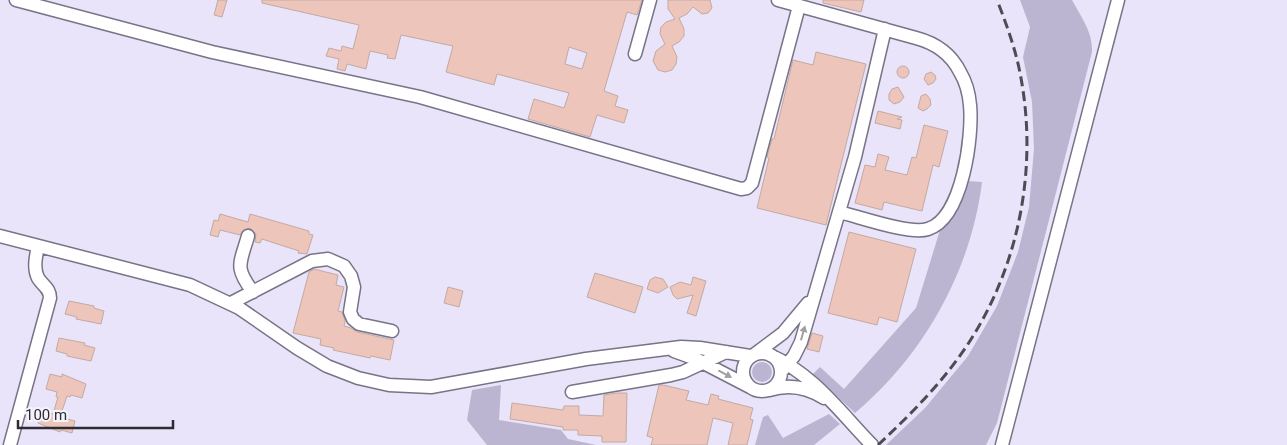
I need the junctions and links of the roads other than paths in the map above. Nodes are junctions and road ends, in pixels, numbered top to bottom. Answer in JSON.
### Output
{"nodes":[{"id":1,"x":16,"y":0,"type":"edge"},
{"id":2,"x":650,"y":0,"type":"edge"},
{"id":3,"x":1118,"y":0,"type":"edge"},
{"id":4,"x":784,"y":1,"type":"edge"},
{"id":5,"x":799,"y":6,"type":"junction"},
{"id":6,"x":885,"y":29,"type":"junction"},
{"id":7,"x":635,"y":54,"type":"dead end"},
{"id":8,"x":839,"y":212,"type":"junction"},
{"id":9,"x":0,"y":236,"type":"edge"},
{"id":10,"x":248,"y":236,"type":"dead end"},
{"id":11,"x":38,"y":246,"type":"junction"},
{"id":12,"x":815,"y":290,"type":"junction"},
{"id":13,"x":253,"y":292,"type":"junction"},
{"id":14,"x":231,"y":304,"type":"junction"},
{"id":15,"x":392,"y":331,"type":"dead end"},
{"id":16,"x":666,"y":349,"type":"junction"},
{"id":17,"x":726,"y":352,"type":"junction"},
{"id":18,"x":753,"y":355,"type":"junction"},
{"id":19,"x":702,"y":362,"type":"junction"},
{"id":20,"x":785,"y":368,"type":"junction"},
{"id":21,"x":751,"y":388,"type":"junction"},
{"id":22,"x":766,"y":391,"type":"junction"},
{"id":23,"x":572,"y":392,"type":"dead end"},
{"id":24,"x":837,"y":409,"type":"junction"},
{"id":25,"x":1002,"y":441,"type":"edge"},
{"id":26,"x":10,"y":445,"type":"edge"},
{"id":27,"x":872,"y":445,"type":"edge"}],
"edges":[{"from":1,"to":5,"type":"street"},
{"from":2,"to":7,"type":"street"},
{"from":3,"to":25,"type":"street"},
{"from":4,"to":5,"type":"street"},
{"from":5,"to":6,"type":"street"},
{"from":6,"to":8,"type":"street"},
{"from":6,"to":8,"type":"street"},
{"from":8,"to":12,"type":"street"},
{"from":9,"to":11,"type":"street"},
{"from":10,"to":13,"type":"street"},
{"from":11,"to":14,"type":"street"},
{"from":11,"to":26,"type":"street"},
{"from":12,"to":18,"type":"street"},
{"from":20,"to":12,"type":"street","one_way":true},
{"from":13,"to":14,"type":"street"},
{"from":13,"to":15,"type":"street"},
{"from":14,"to":16,"type":"street"},
{"from":16,"to":17,"type":"street"},
{"from":16,"to":19,"type":"street"},
{"from":17,"to":18,"type":"street"},
{"from":17,"to":19,"type":"street"},
{"from":18,"to":20,"type":"street"},
{"from":18,"to":21,"type":"street"},
{"from":19,"to":21,"type":"street","one_way":true},
{"from":19,"to":23,"type":"street"},
{"from":20,"to":22,"type":"street"},
{"from":20,"to":24,"type":"street"},
{"from":21,"to":22,"type":"street"},
{"from":22,"to":24,"type":"street"},
{"from":24,"to":27,"type":"street"}]}
